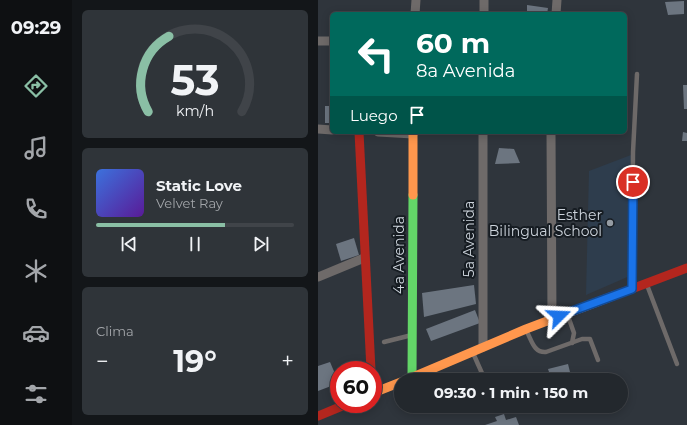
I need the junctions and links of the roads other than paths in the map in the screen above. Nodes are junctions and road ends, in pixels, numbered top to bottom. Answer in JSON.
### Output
{"nodes":[{"id":1,"x":416,"y":0,"type":"edge"},
{"id":2,"x":484,"y":0,"type":"edge"},
{"id":3,"x":557,"y":0,"type":"edge"},
{"id":4,"x":415,"y":12,"type":"edge"},
{"id":5,"x":484,"y":12,"type":"edge"},
{"id":6,"x":556,"y":12,"type":"edge"},
{"id":7,"x":318,"y":41,"type":"edge"},
{"id":8,"x":330,"y":41,"type":"edge"},
{"id":9,"x":636,"y":74,"type":"dead end"},
{"id":10,"x":318,"y":129,"type":"edge"},
{"id":11,"x":330,"y":130,"type":"edge"},
{"id":12,"x":359,"y":134,"type":"edge"},
{"id":13,"x":413,"y":134,"type":"edge"},
{"id":14,"x":483,"y":134,"type":"edge"},
{"id":15,"x":551,"y":134,"type":"edge"},
{"id":16,"x":364,"y":258,"type":"junction"},
{"id":17,"x":687,"y":268,"type":"edge"},
{"id":18,"x":318,"y":277,"type":"edge"},
{"id":19,"x":646,"y":284,"type":"junction"},
{"id":20,"x":632,"y":289,"type":"junction"},
{"id":21,"x":567,"y":314,"type":"junction"},
{"id":22,"x":552,"y":319,"type":"junction"},
{"id":23,"x":526,"y":329,"type":"junction"},
{"id":24,"x":412,"y":335,"type":"junction"},
{"id":25,"x":384,"y":342,"type":"dead end"},
{"id":26,"x":572,"y":343,"type":"junction"},
{"id":27,"x":483,"y":346,"type":"junction"},
{"id":28,"x":472,"y":351,"type":"junction"},
{"id":29,"x":598,"y":360,"type":"dead end"},
{"id":30,"x":370,"y":361,"type":"edge"},
{"id":31,"x":677,"y":364,"type":"dead end"},
{"id":32,"x":409,"y":373,"type":"edge"},
{"id":33,"x":422,"y":373,"type":"edge"},
{"id":34,"x":482,"y":373,"type":"edge"},
{"id":35,"x":394,"y":385,"type":"edge"},
{"id":36,"x":382,"y":389,"type":"edge"},
{"id":37,"x":330,"y":411,"type":"edge"},
{"id":38,"x":318,"y":416,"type":"edge"}],
"edges":[{"from":1,"to":4,"type":"street"},
{"from":2,"to":5,"type":"street"},
{"from":3,"to":6,"type":"street"},
{"from":7,"to":8,"type":"street"},
{"from":9,"to":20,"type":"lane"},
{"from":10,"to":11,"type":"street"},
{"from":12,"to":16,"type":"street"},
{"from":13,"to":24,"type":"street","name":"4a Avenida"},
{"from":14,"to":27,"type":"street","name":"5a Avenida"},
{"from":15,"to":22,"type":"street"},
{"from":16,"to":18,"type":"street"},
{"from":16,"to":30,"type":"street"},
{"from":17,"to":19,"type":"street"},
{"from":19,"to":20,"type":"street"},
{"from":19,"to":31,"type":"lane"},
{"from":20,"to":21,"type":"street"},
{"from":21,"to":22,"type":"street"},
{"from":21,"to":26,"type":"lane"},
{"from":22,"to":23,"type":"street"},
{"from":23,"to":26,"type":"lane"},
{"from":23,"to":27,"type":"street"},
{"from":24,"to":25,"type":"lane"},
{"from":24,"to":32,"type":"street","name":"4a Avenida"},
{"from":26,"to":29,"type":"lane"},
{"from":27,"to":28,"type":"street"},
{"from":28,"to":33,"type":"street"},
{"from":28,"to":34,"type":"lane"},
{"from":35,"to":36,"type":"street"},
{"from":37,"to":38,"type":"street"}]}
